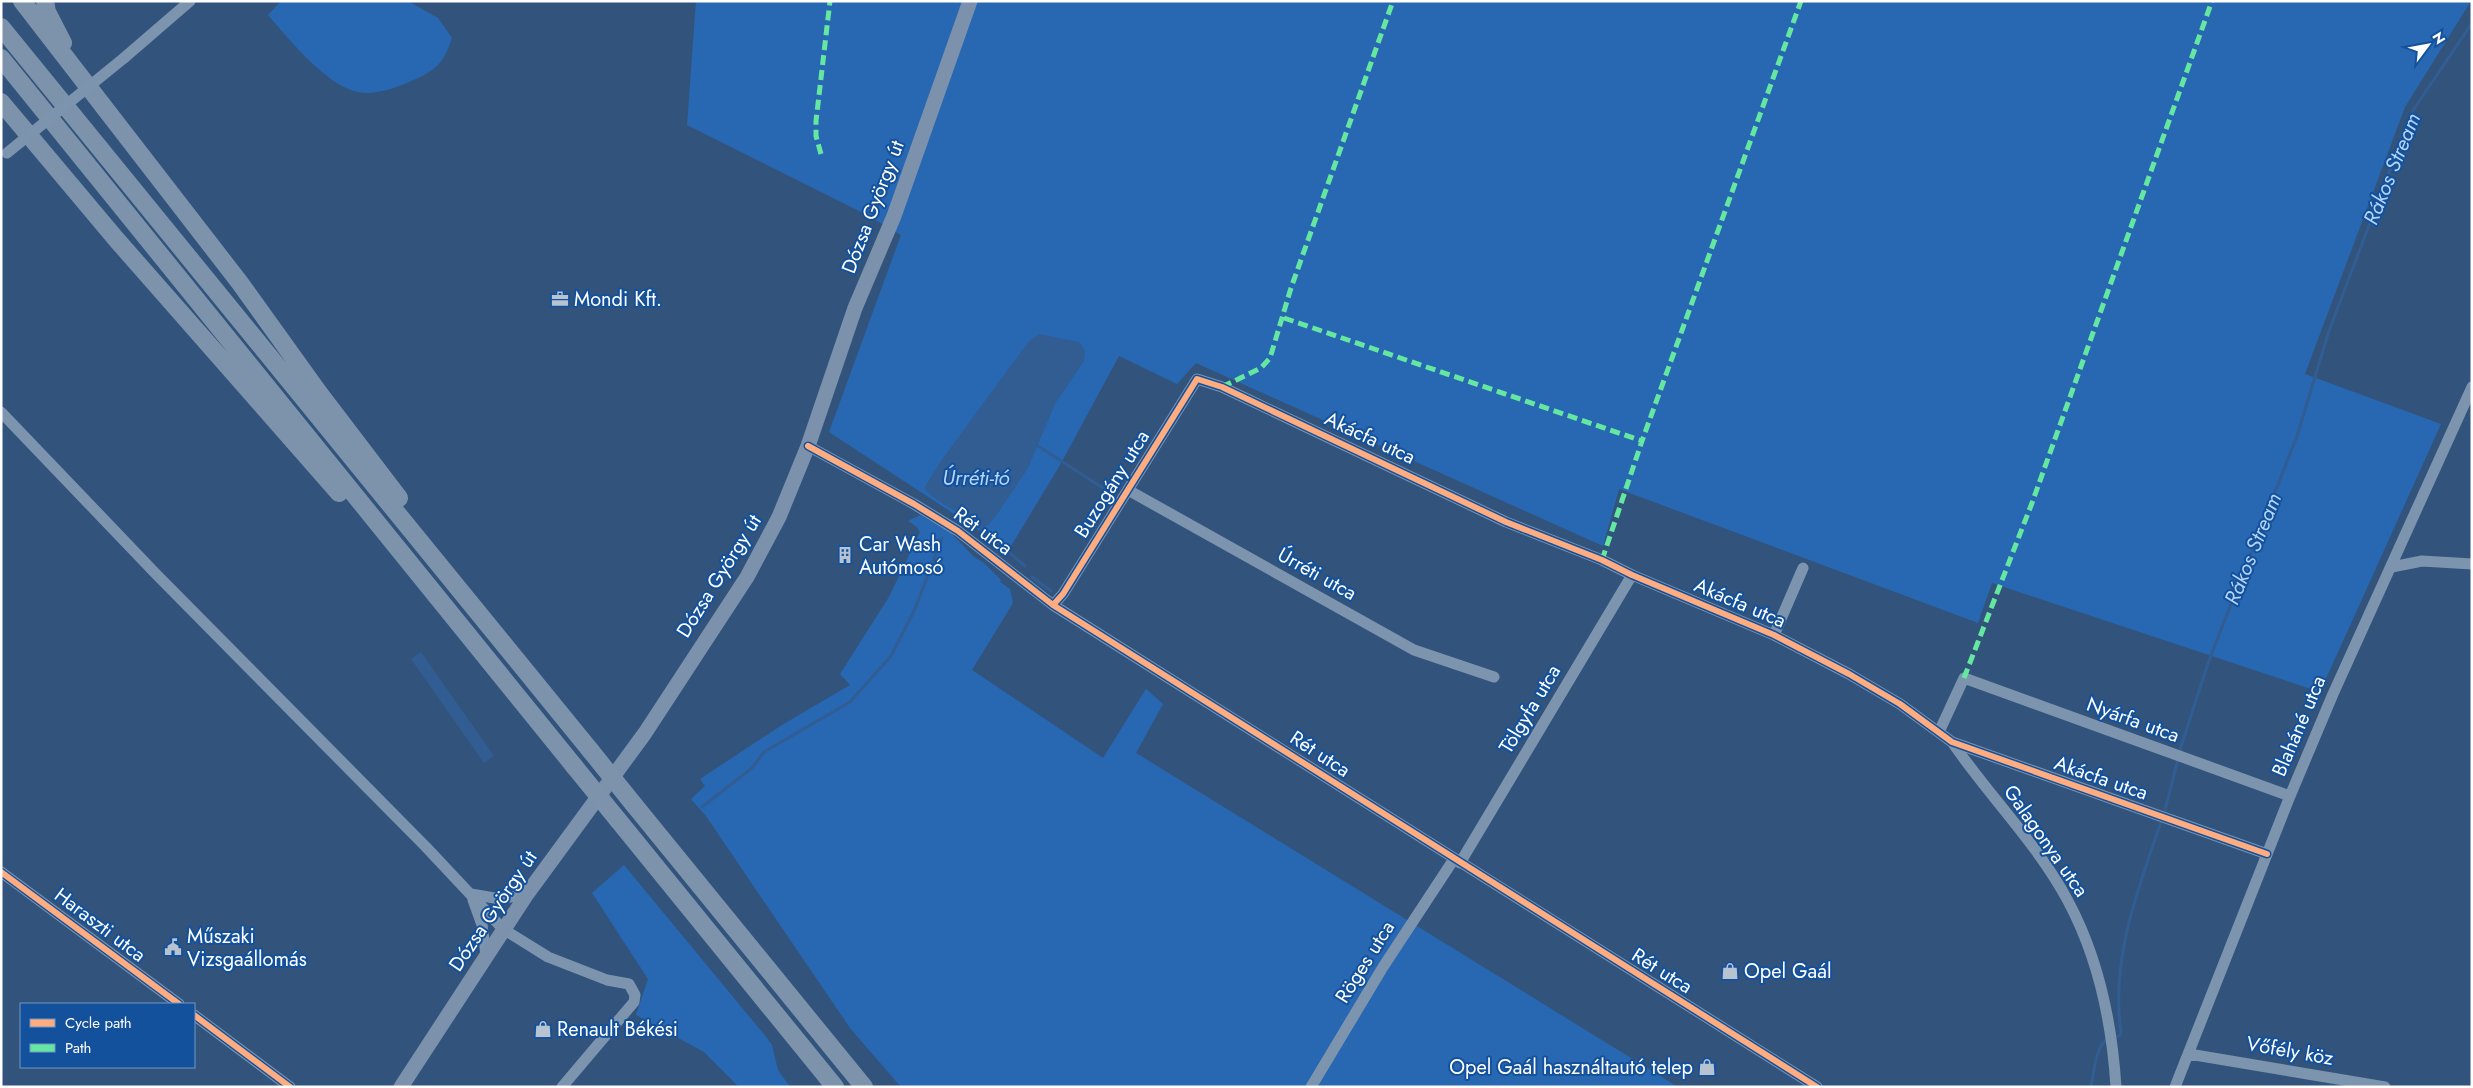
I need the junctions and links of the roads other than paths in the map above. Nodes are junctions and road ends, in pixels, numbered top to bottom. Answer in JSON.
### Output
{"nodes":[{"id":1,"x":22,"y":1,"type":"edge"},
{"id":2,"x":45,"y":1,"type":"edge"},
{"id":3,"x":190,"y":1,"type":"edge"},
{"id":4,"x":970,"y":1,"type":"edge"},
{"id":5,"x":1,"y":27,"type":"edge"},
{"id":6,"x":1,"y":58,"type":"edge"},
{"id":7,"x":1,"y":102,"type":"edge"},
{"id":8,"x":112,"y":117,"type":"junction"},
{"id":9,"x":4,"y":156,"type":"edge"},
{"id":10,"x":1197,"y":379,"type":"joint"},
{"id":11,"x":2472,"y":387,"type":"edge"},
{"id":12,"x":1,"y":412,"type":"edge"},
{"id":13,"x":808,"y":446,"type":"junction"},
{"id":14,"x":1128,"y":490,"type":"junction"},
{"id":15,"x":2472,"y":564,"type":"edge"},
{"id":16,"x":2392,"y":567,"type":"junction"},
{"id":17,"x":1803,"y":568,"type":"dead end"},
{"id":18,"x":1632,"y":575,"type":"junction"},
{"id":19,"x":422,"y":577,"type":"junction"},
{"id":20,"x":456,"y":584,"type":"junction"},
{"id":21,"x":1053,"y":605,"type":"junction"},
{"id":22,"x":1774,"y":635,"type":"junction"},
{"id":23,"x":1494,"y":677,"type":"dead end"},
{"id":24,"x":1940,"y":732,"type":"junction"},
{"id":25,"x":1952,"y":742,"type":"junction"},
{"id":26,"x":2290,"y":796,"type":"junction"},
{"id":27,"x":2267,"y":854,"type":"junction"},
{"id":28,"x":1457,"y":861,"type":"junction"},
{"id":29,"x":1,"y":872,"type":"edge"},
{"id":30,"x":471,"y":894,"type":"junction"},
{"id":31,"x":527,"y":894,"type":"junction"},
{"id":32,"x":502,"y":929,"type":"junction"},
{"id":33,"x":486,"y":955,"type":"junction"},
{"id":34,"x":178,"y":1003,"type":"edge"},
{"id":35,"x":195,"y":1016,"type":"edge"},
{"id":36,"x":2188,"y":1054,"type":"junction"},
{"id":37,"x":290,"y":1087,"type":"edge"},
{"id":38,"x":402,"y":1087,"type":"edge"},
{"id":39,"x":562,"y":1087,"type":"edge"},
{"id":40,"x":835,"y":1087,"type":"edge"},
{"id":41,"x":864,"y":1087,"type":"edge"},
{"id":42,"x":1310,"y":1087,"type":"edge"},
{"id":43,"x":1817,"y":1087,"type":"edge"},
{"id":44,"x":2116,"y":1087,"type":"edge"},
{"id":45,"x":2175,"y":1087,"type":"edge"},
{"id":46,"x":2385,"y":1087,"type":"edge"}],
"edges":[{"from":1,"to":8,"type":"highway"},
{"from":2,"to":8,"type":"highway"},
{"from":3,"to":9,"type":"street","bridge":true},
{"from":4,"to":13,"type":"main road","name":"Dózsa György út"},
{"from":5,"to":20,"type":"highway"},
{"from":6,"to":19,"type":"highway"},
{"from":7,"to":19,"type":"highway"},
{"from":8,"to":20,"type":"highway"},
{"from":10,"to":14,"type":"street","name":"Buzogány utca"},
{"from":10,"to":18,"type":"street","name":"Akácfa utca"},
{"from":11,"to":16,"type":"street","name":"Blaháné utca"},
{"from":12,"to":30,"type":"street"},
{"from":13,"to":21,"type":"street","name":"Rét utca"},
{"from":13,"to":31,"type":"main road","name":"Dózsa György út"},
{"from":14,"to":21,"type":"street","name":"Buzogány utca"},
{"from":14,"to":23,"type":"street","name":"Úrréti utca"},
{"from":15,"to":16,"type":"street"},
{"from":16,"to":26,"type":"street","name":"Blaháné utca"},
{"from":17,"to":22,"type":"street"},
{"from":18,"to":22,"type":"street","name":"Akácfa utca"},
{"from":18,"to":28,"type":"street","name":"Tölgyfa utca"},
{"from":19,"to":40,"type":"highway","bridge":true},
{"from":20,"to":41,"type":"highway","bridge":true},
{"from":21,"to":28,"type":"street","name":"Rét utca"},
{"from":22,"to":24,"type":"street","name":"Akácfa utca"},
{"from":24,"to":25,"type":"street","name":"Akácfa utca"},
{"from":24,"to":26,"type":"street","name":"Nyárfa utca"},
{"from":25,"to":27,"type":"street","name":"Akácfa utca"},
{"from":25,"to":44,"type":"street","name":"Galagonya utca"},
{"from":26,"to":27,"type":"street","name":"Blaháné utca"},
{"from":27,"to":36,"type":"street","name":"Blaháné utca"},
{"from":28,"to":42,"type":"street","name":"Röges utca"},
{"from":28,"to":43,"type":"street","name":"Rét utca"},
{"from":29,"to":34,"type":"street","name":"Haraszti utca"},
{"from":30,"to":31,"type":"street"},
{"from":30,"to":32,"type":"street"},
{"from":30,"to":33,"type":"street"},
{"from":31,"to":32,"type":"main road","name":"Dózsa György út"},
{"from":32,"to":33,"type":"main road","name":"Dózsa György út"},
{"from":32,"to":39,"type":"street"},
{"from":33,"to":38,"type":"main road","name":"Dózsa György út"},
{"from":35,"to":37,"type":"street"},
{"from":36,"to":45,"type":"street","name":"Blaháné utca"},
{"from":36,"to":46,"type":"street","name":"Vőfély köz"}]}
